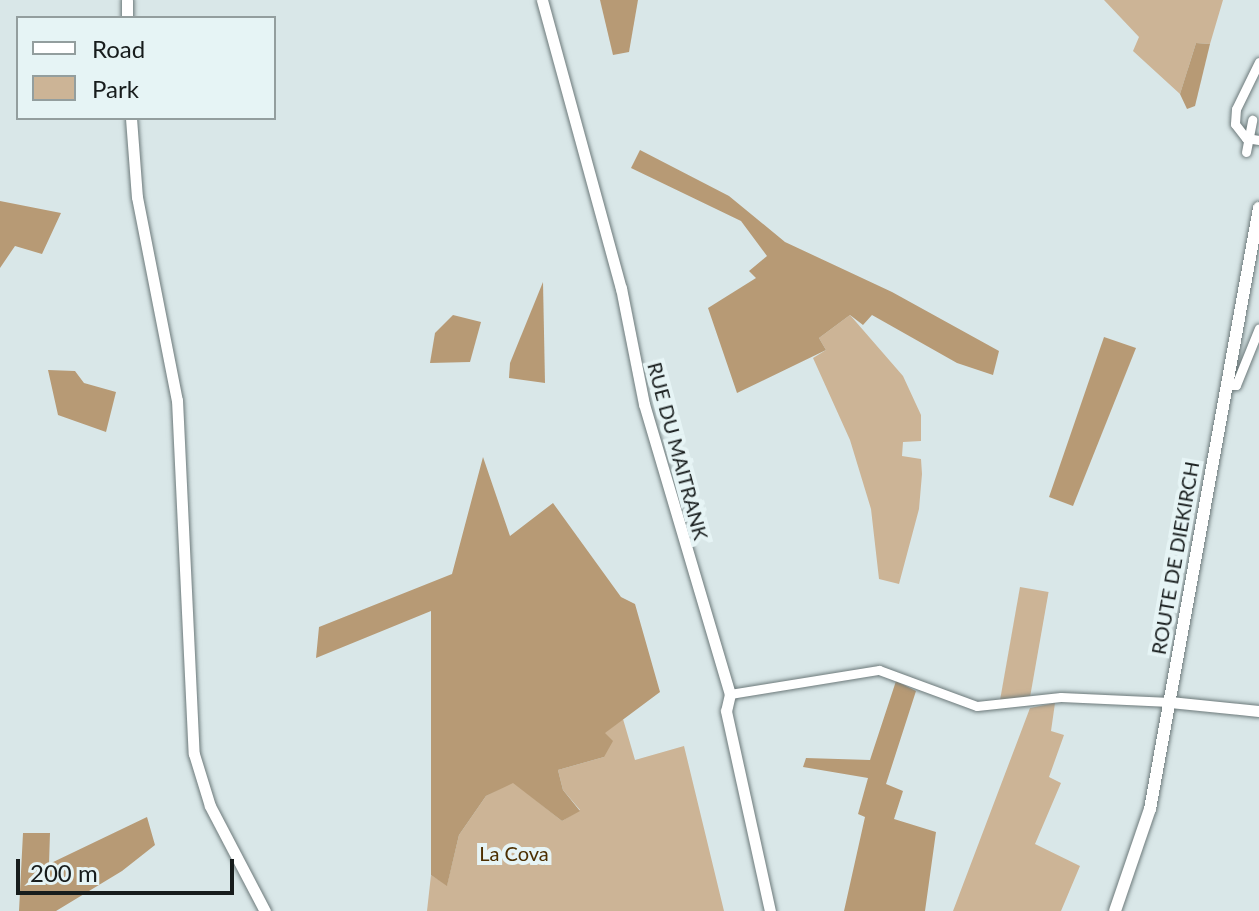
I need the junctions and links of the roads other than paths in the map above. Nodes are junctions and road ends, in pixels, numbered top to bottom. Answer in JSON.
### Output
{"nodes":[{"id":1,"x":542,"y":0,"type":"edge"},
{"id":2,"x":1259,"y":62,"type":"edge"},
{"id":3,"x":131,"y":120,"type":"edge"},
{"id":4,"x":1252,"y":120,"type":"dead end"},
{"id":5,"x":1254,"y":139,"type":"edge"},
{"id":6,"x":1246,"y":152,"type":"dead end"},
{"id":7,"x":1259,"y":208,"type":"edge"},
{"id":8,"x":1259,"y":328,"type":"edge"},
{"id":9,"x":1227,"y":385,"type":"junction"},
{"id":10,"x":730,"y":694,"type":"junction"},
{"id":11,"x":1170,"y":702,"type":"junction"},
{"id":12,"x":1259,"y":711,"type":"edge"},
{"id":13,"x":265,"y":911,"type":"edge"},
{"id":14,"x":770,"y":911,"type":"edge"},
{"id":15,"x":1115,"y":911,"type":"edge"}],
"edges":[{"from":1,"to":10,"type":"street","name":"RUE DU MAITRANK"},
{"from":2,"to":5,"type":"street"},
{"from":3,"to":13,"type":"street"},
{"from":4,"to":5,"type":"street"},
{"from":5,"to":6,"type":"street"},
{"from":7,"to":9,"type":"main road","name":"ROUTE DE DIEKIRCH"},
{"from":8,"to":9,"type":"street"},
{"from":9,"to":11,"type":"main road","name":"ROUTE DE DIEKIRCH"},
{"from":10,"to":11,"type":"street"},
{"from":10,"to":14,"type":"street","name":"RUE DU MAITRANK"},
{"from":11,"to":12,"type":"street"},
{"from":11,"to":15,"type":"main road","name":"ROUTE DE DIEKIRCH"}]}
